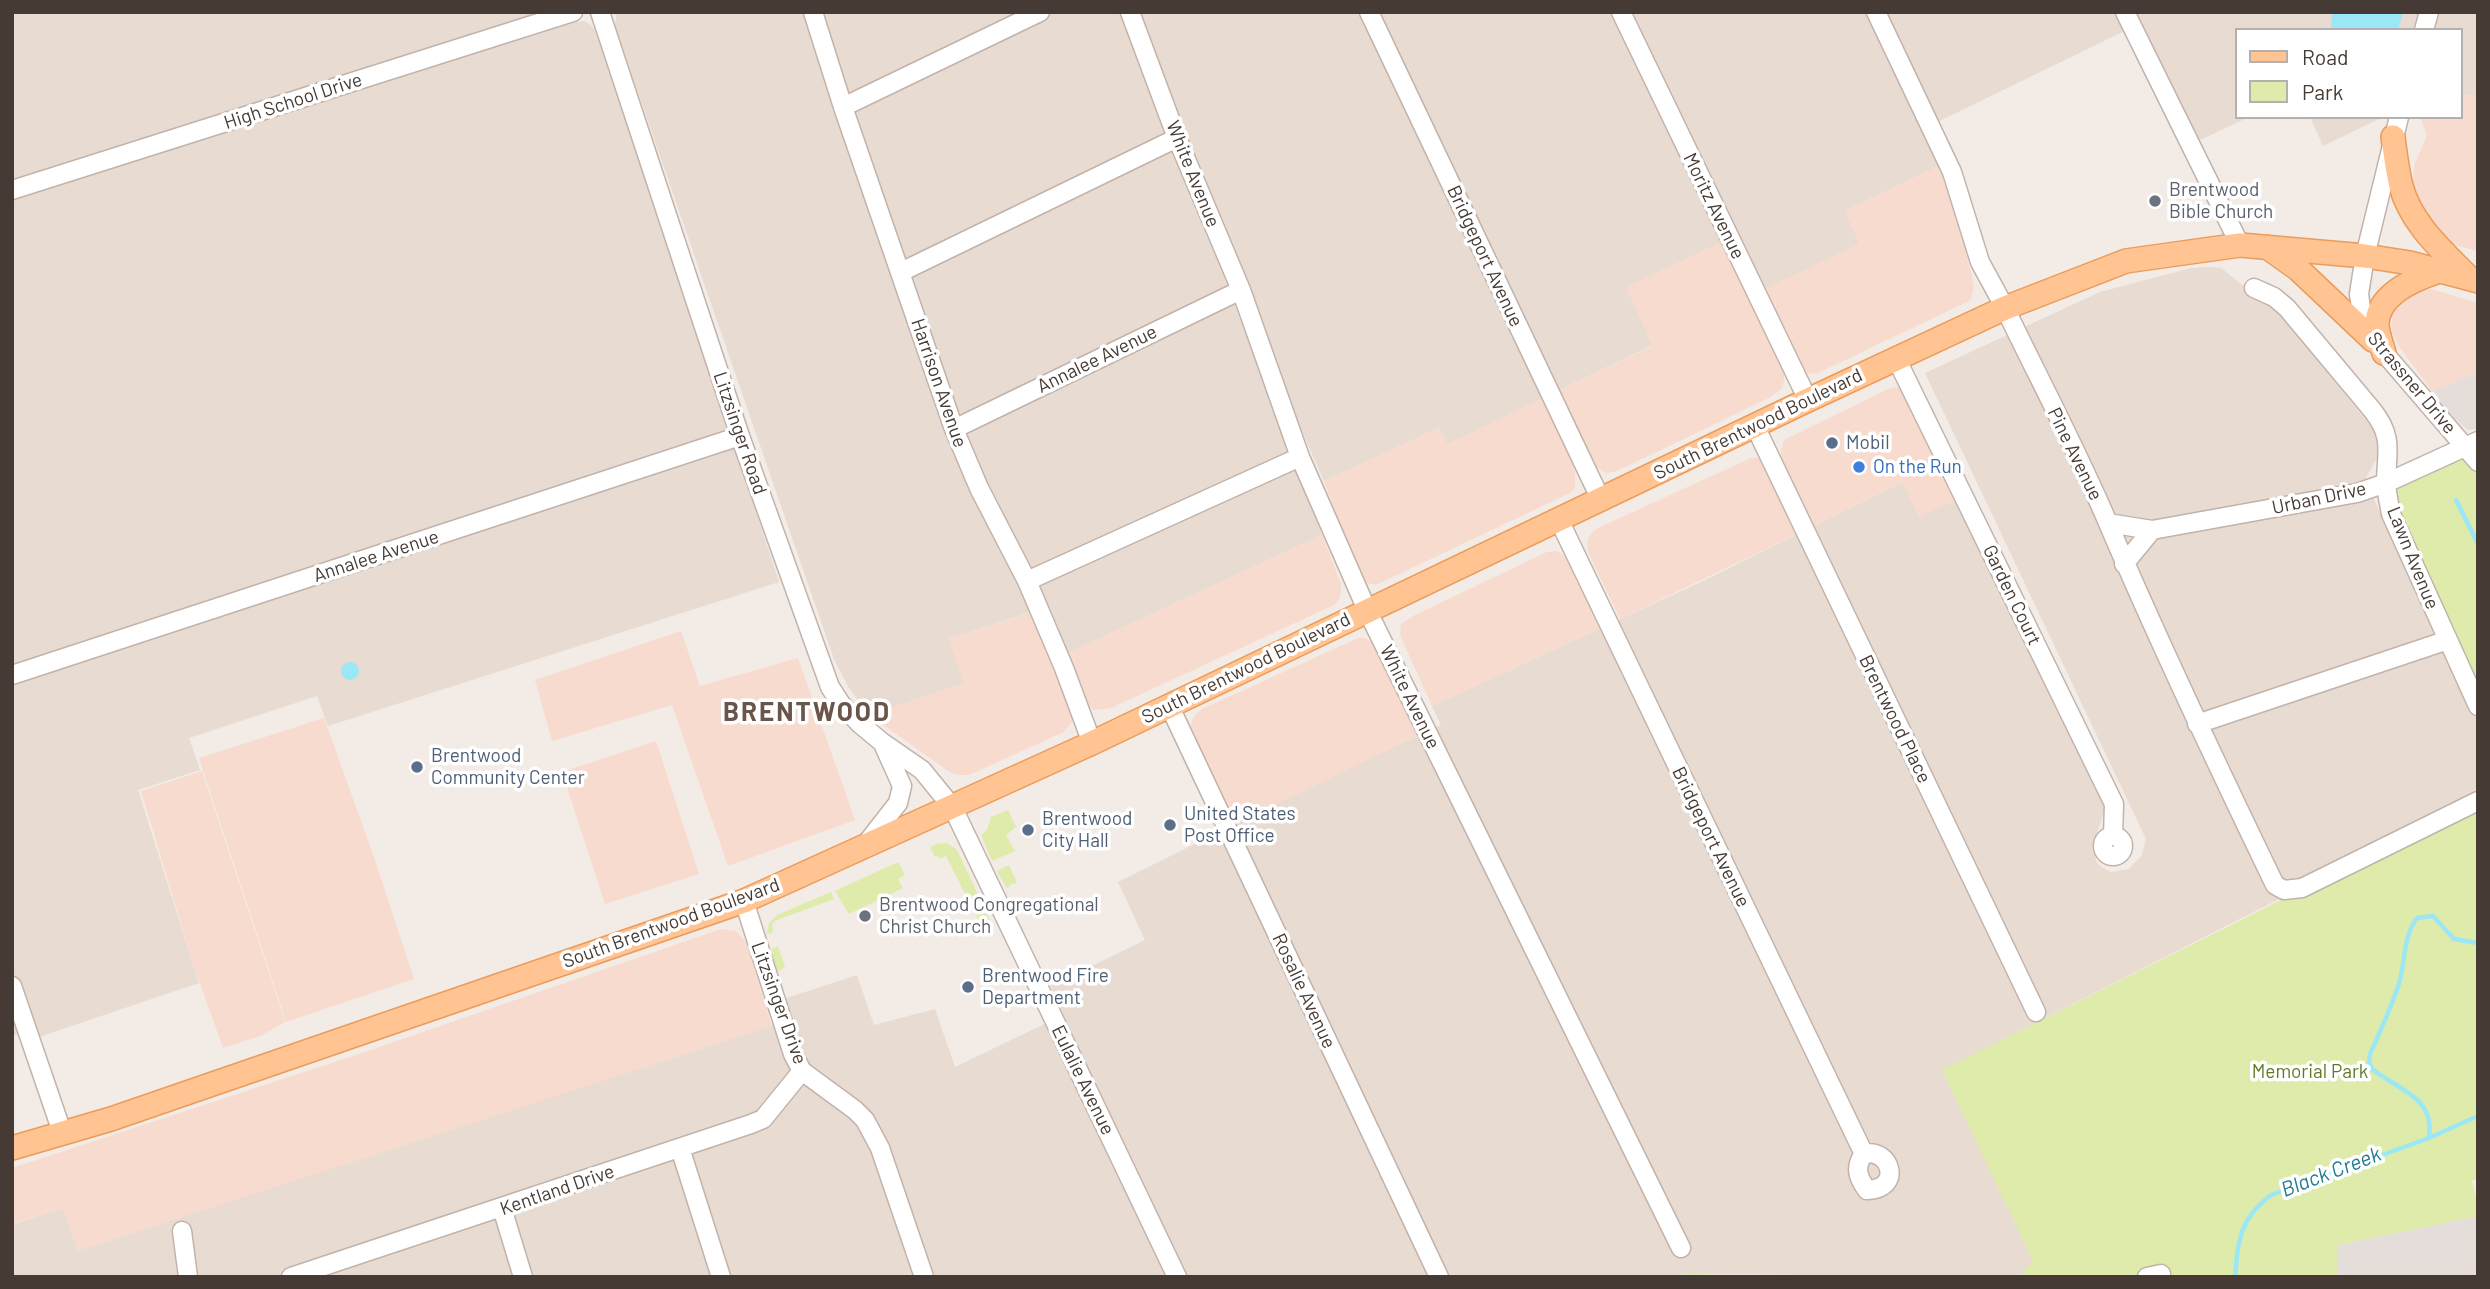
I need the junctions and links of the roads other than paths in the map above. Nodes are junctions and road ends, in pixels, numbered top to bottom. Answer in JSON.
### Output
{"nodes":[{"id":1,"x":573,"y":12,"type":"edge"},
{"id":2,"x":600,"y":12,"type":"edge"},
{"id":3,"x":813,"y":12,"type":"edge"},
{"id":4,"x":1040,"y":12,"type":"edge"},
{"id":5,"x":1130,"y":12,"type":"edge"},
{"id":6,"x":1369,"y":12,"type":"edge"},
{"id":7,"x":1620,"y":12,"type":"edge"},
{"id":8,"x":1876,"y":12,"type":"edge"},
{"id":9,"x":2125,"y":12,"type":"edge"},
{"id":10,"x":842,"y":107,"type":"junction"},
{"id":11,"x":2396,"y":127,"type":"edge"},
{"id":12,"x":1177,"y":138,"type":"junction"},
{"id":13,"x":12,"y":190,"type":"edge"},
{"id":14,"x":2240,"y":245,"type":"junction"},
{"id":15,"x":2267,"y":247,"type":"junction"},
{"id":16,"x":2365,"y":256,"type":"junction"},
{"id":17,"x":2439,"y":271,"type":"junction"},
{"id":18,"x":901,"y":272,"type":"junction"},
{"id":19,"x":2473,"y":280,"type":"edge"},
{"id":20,"x":2254,"y":288,"type":"dead end"},
{"id":21,"x":1241,"y":290,"type":"junction"},
{"id":22,"x":2005,"y":308,"type":"junction"},
{"id":23,"x":2378,"y":347,"type":"junction"},
{"id":24,"x":1896,"y":358,"type":"junction"},
{"id":25,"x":1808,"y":400,"type":"junction"},
{"id":26,"x":1755,"y":425,"type":"junction"},
{"id":27,"x":954,"y":429,"type":"junction"},
{"id":28,"x":740,"y":436,"type":"junction"},
{"id":29,"x":2471,"y":444,"type":"edge"},
{"id":30,"x":1300,"y":457,"type":"junction"},
{"id":31,"x":2478,"y":462,"type":"edge"},
{"id":32,"x":2386,"y":483,"type":"junction"},
{"id":33,"x":1601,"y":500,"type":"junction"},
{"id":34,"x":1559,"y":520,"type":"junction"},
{"id":35,"x":2108,"y":523,"type":"junction"},
{"id":36,"x":2152,"y":530,"type":"junction"},
{"id":37,"x":2124,"y":564,"type":"junction"},
{"id":38,"x":1027,"y":581,"type":"junction"},
{"id":39,"x":1367,"y":610,"type":"junction"},
{"id":40,"x":2448,"y":640,"type":"junction"},
{"id":41,"x":12,"y":675,"type":"edge"},
{"id":42,"x":1169,"y":705,"type":"junction"},
{"id":43,"x":2478,"y":706,"type":"edge"},
{"id":44,"x":2197,"y":724,"type":"junction"},
{"id":45,"x":883,"y":743,"type":"junction"},
{"id":46,"x":1092,"y":743,"type":"junction"},
{"id":47,"x":2478,"y":801,"type":"edge"},
{"id":48,"x":953,"y":808,"type":"junction"},
{"id":49,"x":2113,"y":836,"type":"dead end"},
{"id":50,"x":863,"y":848,"type":"junction"},
{"id":51,"x":744,"y":901,"type":"junction"},
{"id":52,"x":12,"y":986,"type":"edge"},
{"id":53,"x":2036,"y":1012,"type":"dead end"},
{"id":54,"x":802,"y":1071,"type":"junction"},
{"id":55,"x":62,"y":1132,"type":"junction"},
{"id":56,"x":12,"y":1148,"type":"edge"},
{"id":57,"x":680,"y":1148,"type":"junction"},
{"id":58,"x":1864,"y":1154,"type":"dead end"},
{"id":59,"x":502,"y":1208,"type":"junction"},
{"id":60,"x":182,"y":1231,"type":"dead end"},
{"id":61,"x":1681,"y":1248,"type":"dead end"},
{"id":62,"x":341,"y":1269,"type":"edge"},
{"id":63,"x":188,"y":1277,"type":"edge"},
{"id":64,"x":291,"y":1277,"type":"edge"},
{"id":65,"x":523,"y":1277,"type":"edge"},
{"id":66,"x":721,"y":1277,"type":"edge"},
{"id":67,"x":924,"y":1277,"type":"edge"},
{"id":68,"x":1177,"y":1277,"type":"edge"},
{"id":69,"x":1439,"y":1277,"type":"edge"}],
"edges":[{"from":1,"to":13,"type":"street","name":"High School Drive"},
{"from":2,"to":28,"type":"street","name":"Litzsinger Road"},
{"from":3,"to":10,"type":"street","name":"Harrison Avenue"},
{"from":4,"to":10,"type":"street"},
{"from":5,"to":12,"type":"street","name":"White Avenue"},
{"from":6,"to":33,"type":"street","name":"Bridgeport Avenue"},
{"from":7,"to":25,"type":"street","name":"Moritz Avenue"},
{"from":8,"to":22,"type":"street","name":"Pine Avenue"},
{"from":9,"to":14,"type":"street"},
{"from":10,"to":18,"type":"street","name":"Harrison Avenue"},
{"from":11,"to":16,"type":"street","name":"Strassner Drive"},
{"from":11,"to":19,"type":"main road"},
{"from":12,"to":18,"type":"street"},
{"from":12,"to":21,"type":"street","name":"White Avenue"},
{"from":14,"to":15,"type":"main road","name":"South Brentwood Boulevard"},
{"from":14,"to":22,"type":"main road","name":"South Brentwood Boulevard"},
{"from":15,"to":16,"type":"main road","name":"South Brentwood Boulevard"},
{"from":15,"to":23,"type":"main road"},
{"from":16,"to":17,"type":"main road","name":"South Brentwood Boulevard"},
{"from":16,"to":23,"type":"street","name":"Strassner Drive"},
{"from":17,"to":19,"type":"main road","name":"South Brentwood Boulevard"},
{"from":17,"to":23,"type":"main road"},
{"from":18,"to":27,"type":"street","name":"Harrison Avenue"},
{"from":20,"to":32,"type":"street","name":"Lawn Avenue"},
{"from":21,"to":27,"type":"street","name":"Annalee Avenue"},
{"from":21,"to":30,"type":"street","name":"White Avenue"},
{"from":22,"to":24,"type":"main road","name":"South Brentwood Boulevard"},
{"from":22,"to":35,"type":"street","name":"Pine Avenue"},
{"from":23,"to":29,"type":"street","name":"Strassner Drive"},
{"from":24,"to":25,"type":"main road","name":"South Brentwood Boulevard"},
{"from":24,"to":49,"type":"street","name":"Garden Court"},
{"from":25,"to":26,"type":"main road","name":"South Brentwood Boulevard"},
{"from":26,"to":33,"type":"main road","name":"South Brentwood Boulevard"},
{"from":26,"to":53,"type":"street","name":"Brentwood Place"},
{"from":27,"to":38,"type":"street","name":"Harrison Avenue"},
{"from":28,"to":41,"type":"street","name":"Annalee Avenue"},
{"from":28,"to":45,"type":"street","name":"Litzsinger Road"},
{"from":29,"to":31,"type":"street","name":"Strassner Drive"},
{"from":29,"to":32,"type":"street","name":"Urban Drive"},
{"from":30,"to":38,"type":"street"},
{"from":30,"to":39,"type":"street","name":"White Avenue"},
{"from":32,"to":36,"type":"street","name":"Urban Drive"},
{"from":32,"to":40,"type":"street","name":"Lawn Avenue"},
{"from":33,"to":34,"type":"main road","name":"South Brentwood Boulevard"},
{"from":34,"to":39,"type":"main road","name":"South Brentwood Boulevard"},
{"from":34,"to":58,"type":"street","name":"Bridgeport Avenue"},
{"from":35,"to":36,"type":"street","name":"Urban Drive"},
{"from":35,"to":37,"type":"street","name":"Pine Avenue"},
{"from":36,"to":37,"type":"street"},
{"from":37,"to":44,"type":"street","name":"Pine Avenue"},
{"from":38,"to":46,"type":"street","name":"Harrison Avenue"},
{"from":39,"to":42,"type":"main road","name":"South Brentwood Boulevard"},
{"from":39,"to":61,"type":"street","name":"White Avenue"},
{"from":40,"to":43,"type":"street","name":"Lawn Avenue"},
{"from":40,"to":44,"type":"street"},
{"from":42,"to":46,"type":"main road","name":"South Brentwood Boulevard"},
{"from":42,"to":69,"type":"street","name":"Rosalie Avenue"},
{"from":44,"to":47,"type":"street","name":"Pine Avenue"},
{"from":45,"to":48,"type":"street","name":"Litzsinger Road"},
{"from":45,"to":50,"type":"street"},
{"from":46,"to":48,"type":"main road","name":"South Brentwood Boulevard"},
{"from":48,"to":50,"type":"main road","name":"South Brentwood Boulevard"},
{"from":48,"to":68,"type":"street","name":"Eulalie Avenue"},
{"from":50,"to":51,"type":"main road","name":"South Brentwood Boulevard"},
{"from":51,"to":54,"type":"street","name":"Litzsinger Drive"},
{"from":51,"to":55,"type":"main road","name":"South Brentwood Boulevard"},
{"from":52,"to":55,"type":"street"},
{"from":54,"to":57,"type":"street","name":"Kentland Drive"},
{"from":54,"to":67,"type":"street","name":"Litzsinger Drive"},
{"from":55,"to":56,"type":"main road","name":"South Brentwood Boulevard"},
{"from":57,"to":59,"type":"street","name":"Kentland Drive"},
{"from":57,"to":66,"type":"street"},
{"from":59,"to":62,"type":"street","name":"Kentland Drive"},
{"from":59,"to":65,"type":"street"},
{"from":60,"to":63,"type":"street"},
{"from":62,"to":64,"type":"street","name":"Kentland Drive"}]}
